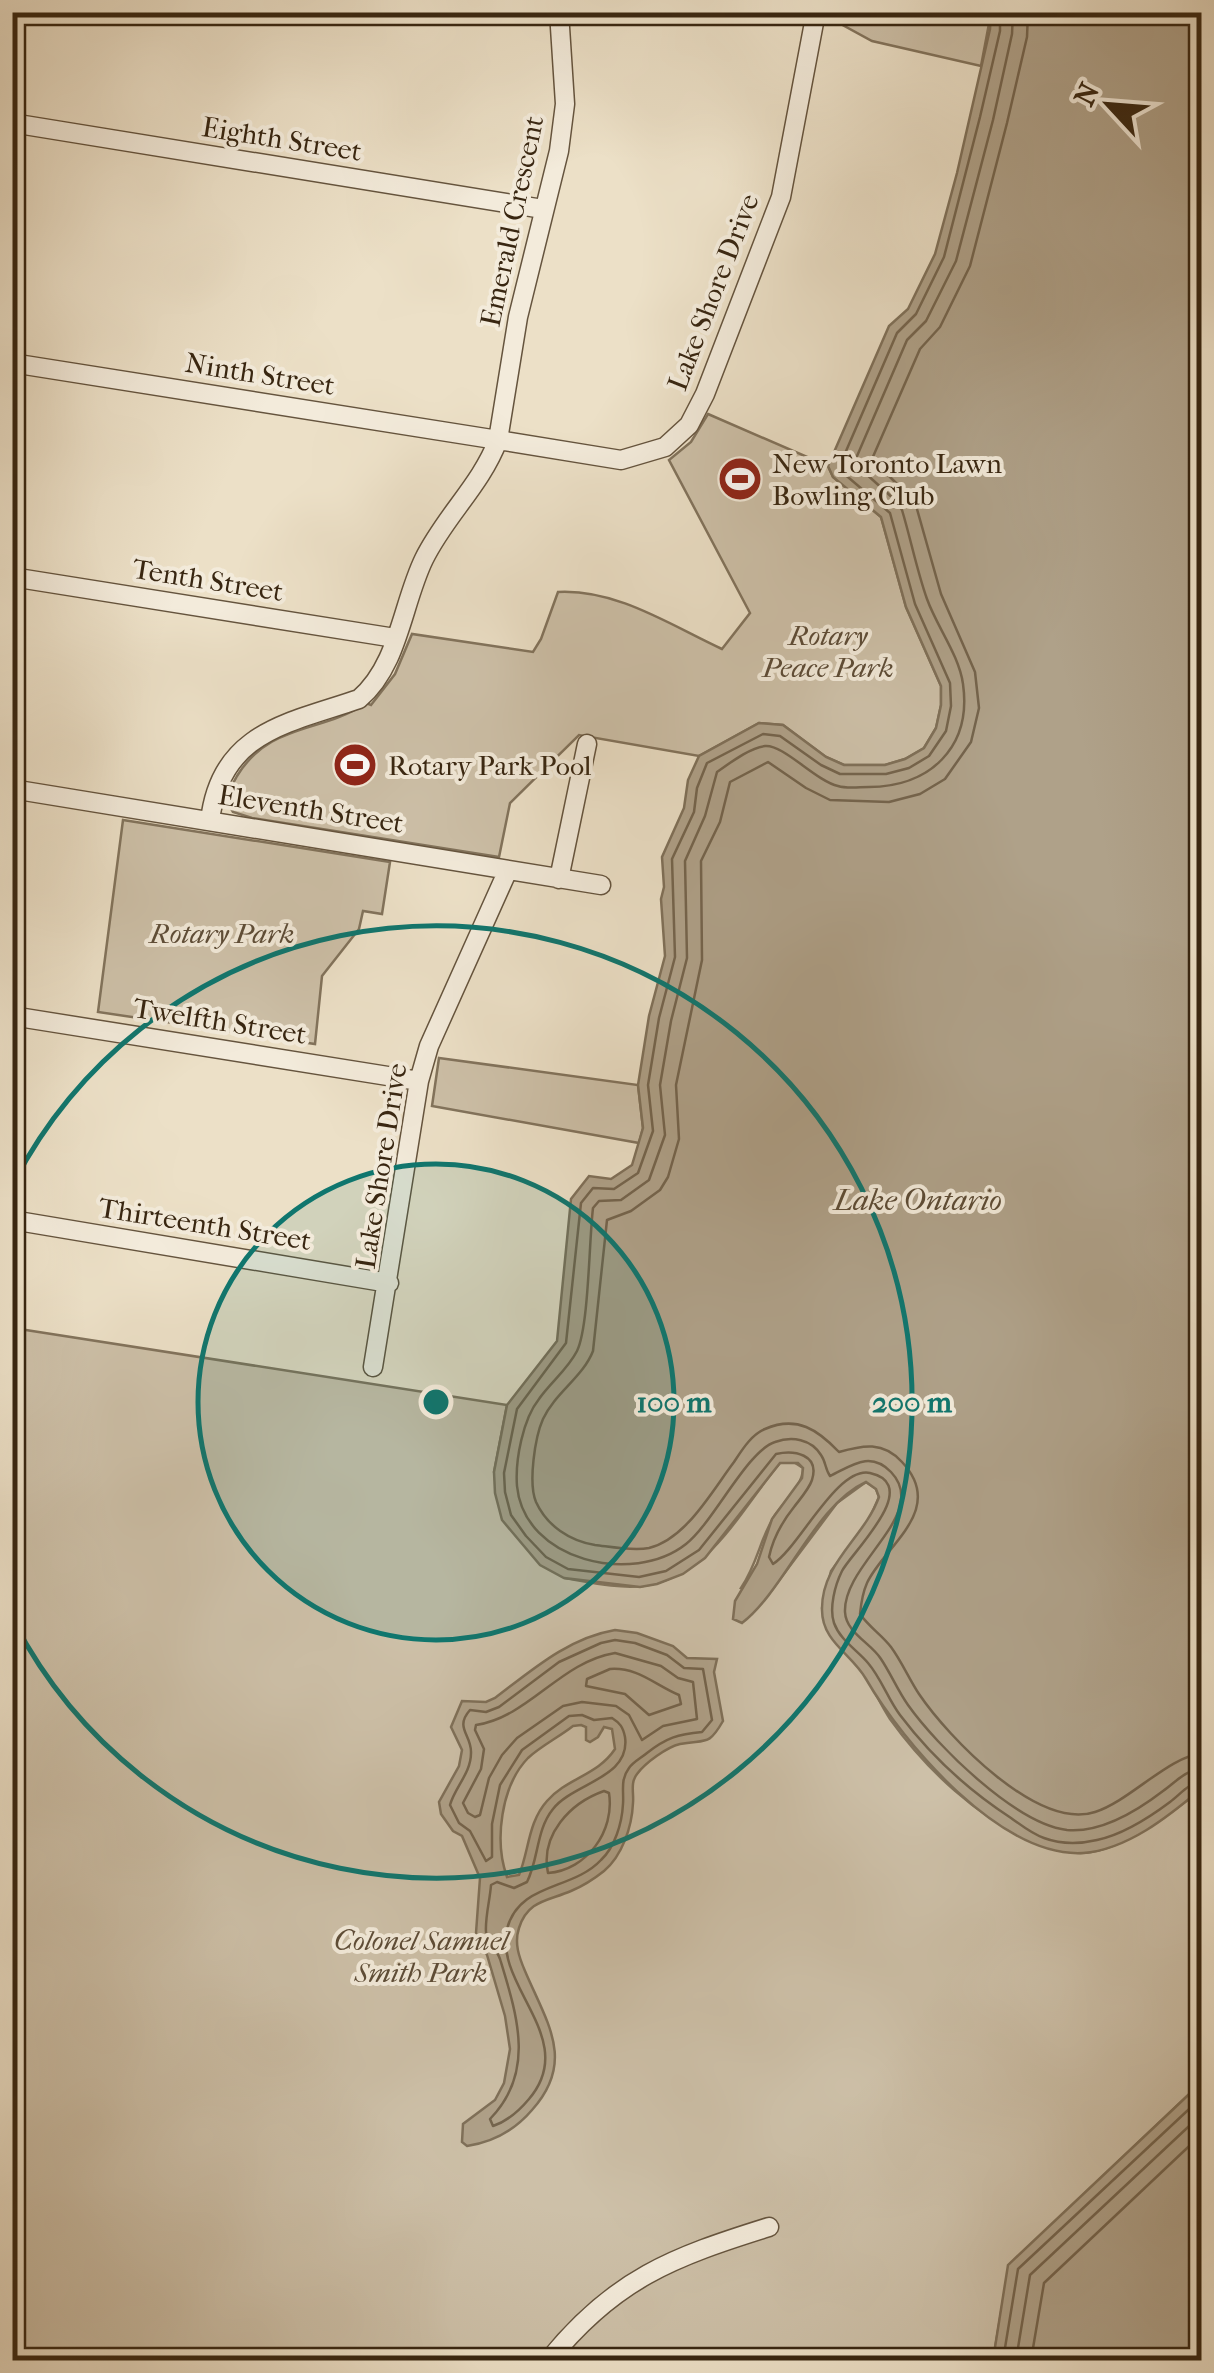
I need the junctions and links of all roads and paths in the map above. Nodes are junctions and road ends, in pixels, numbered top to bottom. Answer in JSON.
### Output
{"nodes":[{"id":1,"x":558,"y":12,"type":"edge"},
{"id":2,"x":810,"y":13,"type":"edge"},
{"id":3,"x":12,"y":123,"type":"edge"},
{"id":4,"x":543,"y":209,"type":"junction"},
{"id":5,"x":12,"y":362,"type":"edge"},
{"id":6,"x":498,"y":440,"type":"junction"},
{"id":7,"x":12,"y":576,"type":"edge"},
{"id":8,"x":396,"y":638,"type":"junction"},
{"id":9,"x":587,"y":744,"type":"dead end"},
{"id":10,"x":12,"y":789,"type":"edge"},
{"id":11,"x":210,"y":821,"type":"junction"},
{"id":12,"x":508,"y":870,"type":"junction"},
{"id":13,"x":559,"y":879,"type":"junction"},
{"id":14,"x":601,"y":885,"type":"dead end"},
{"id":15,"x":12,"y":1016,"type":"edge"},
{"id":16,"x":419,"y":1082,"type":"junction"},
{"id":17,"x":12,"y":1220,"type":"edge"},
{"id":18,"x":389,"y":1282,"type":"junction"},
{"id":19,"x":374,"y":1367,"type":"dead end"},
{"id":20,"x":769,"y":2227,"type":"dead end"},
{"id":21,"x":549,"y":2360,"type":"edge"}],
"edges":[{"from":1,"to":4,"type":"street","name":"Emerald Crescent"},
{"from":2,"to":6,"type":"street","name":"Lake Shore Drive"},
{"from":3,"to":4,"type":"street","name":"Eighth Street"},
{"from":4,"to":6,"type":"street","name":"Emerald Crescent"},
{"from":5,"to":6,"type":"street","name":"Ninth Street"},
{"from":6,"to":8,"type":"street"},
{"from":7,"to":8,"type":"street","name":"Tenth Street"},
{"from":8,"to":11,"type":"street"},
{"from":9,"to":13,"type":"street"},
{"from":10,"to":11,"type":"street","name":"Eleventh Street"},
{"from":11,"to":12,"type":"street","name":"Eleventh Street"},
{"from":12,"to":13,"type":"street","name":"Eleventh Street"},
{"from":12,"to":16,"type":"street","name":"Lake Shore Drive"},
{"from":13,"to":14,"type":"street","name":"Eleventh Street"},
{"from":15,"to":16,"type":"street","name":"Twelfth Street"},
{"from":16,"to":18,"type":"street","name":"Lake Shore Drive"},
{"from":17,"to":18,"type":"street","name":"Thirteenth Street"},
{"from":18,"to":19,"type":"street","name":"Lake Shore Drive"},
{"from":20,"to":21,"type":"street"}]}
